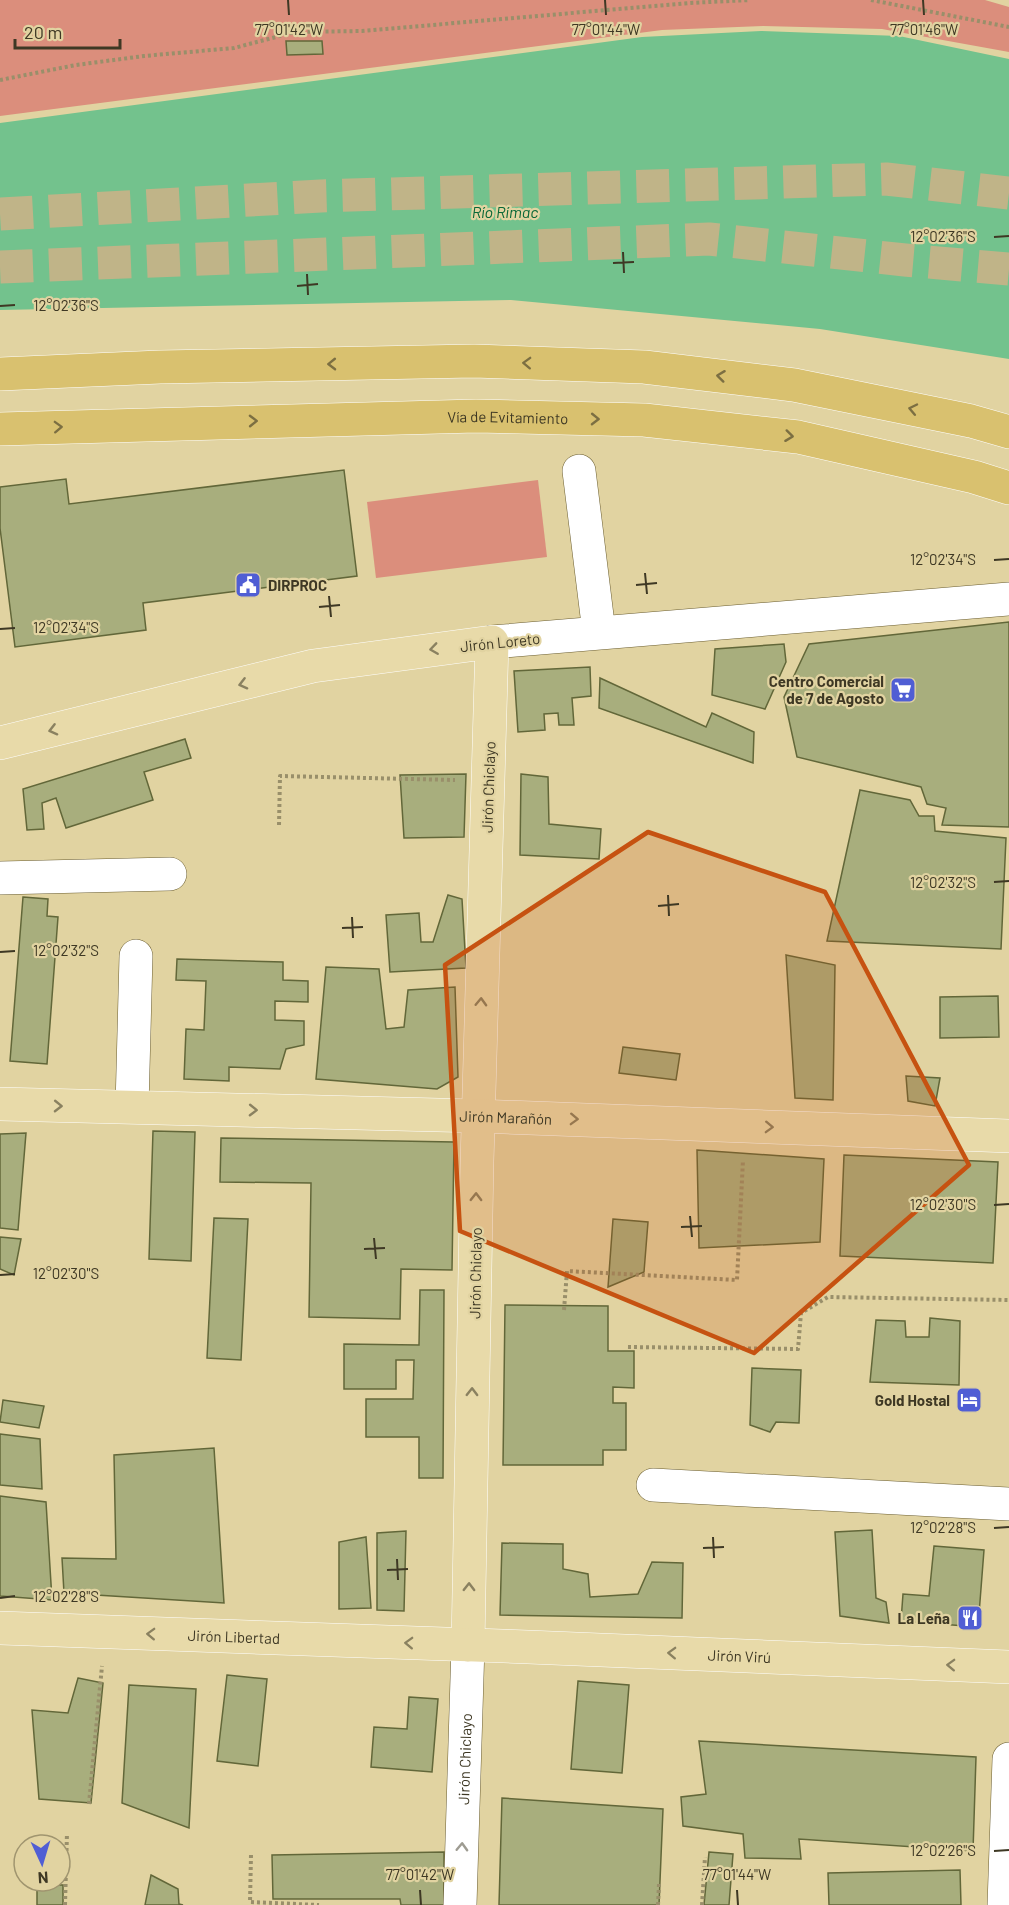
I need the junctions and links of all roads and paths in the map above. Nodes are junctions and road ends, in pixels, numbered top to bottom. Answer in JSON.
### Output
{"nodes":[{"id":1,"x":750,"y":0,"type":"edge"},
{"id":2,"x":871,"y":0,"type":"edge"},
{"id":3,"x":1009,"y":27,"type":"edge"},
{"id":4,"x":0,"y":80,"type":"edge"},
{"id":5,"x":0,"y":374,"type":"edge"},
{"id":6,"x":0,"y":429,"type":"edge"},
{"id":7,"x":1009,"y":432,"type":"edge"},
{"id":8,"x":579,"y":471,"type":"dead end"},
{"id":9,"x":1009,"y":488,"type":"edge"},
{"id":10,"x":1009,"y":599,"type":"edge"},
{"id":11,"x":599,"y":632,"type":"junction"},
{"id":12,"x":492,"y":642,"type":"junction"},
{"id":13,"x":0,"y":743,"type":"edge"},
{"id":14,"x":488,"y":781,"type":"junction"},
{"id":15,"x":279,"y":825,"type":"dead end"},
{"id":16,"x":170,"y":874,"type":"dead end"},
{"id":17,"x":0,"y":878,"type":"edge"},
{"id":18,"x":136,"y":956,"type":"dead end"},
{"id":19,"x":0,"y":1104,"type":"edge"},
{"id":20,"x":132,"y":1107,"type":"junction"},
{"id":21,"x":478,"y":1116,"type":"junction"},
{"id":22,"x":745,"y":1126,"type":"junction"},
{"id":23,"x":1009,"y":1136,"type":"edge"},
{"id":24,"x":1009,"y":1300,"type":"edge"},
{"id":25,"x":564,"y":1310,"type":"dead end"},
{"id":26,"x":627,"y":1347,"type":"dead end"},
{"id":27,"x":652,"y":1485,"type":"dead end"},
{"id":28,"x":1009,"y":1504,"type":"edge"},
{"id":29,"x":0,"y":1628,"type":"edge"},
{"id":30,"x":106,"y":1632,"type":"junction"},
{"id":31,"x":468,"y":1645,"type":"junction"},
{"id":32,"x":1009,"y":1667,"type":"edge"},
{"id":33,"x":1009,"y":1759,"type":"edge"},
{"id":34,"x":89,"y":1804,"type":"dead end"},
{"id":35,"x":251,"y":1855,"type":"dead end"},
{"id":36,"x":705,"y":1857,"type":"dead end"},
{"id":37,"x":659,"y":1884,"type":"dead end"},
{"id":38,"x":319,"y":1905,"type":"edge"},
{"id":39,"x":460,"y":1905,"type":"edge"},
{"id":40,"x":658,"y":1905,"type":"edge"},
{"id":41,"x":702,"y":1905,"type":"edge"},
{"id":42,"x":1004,"y":1905,"type":"edge"}],
"edges":[{"from":1,"to":4,"type":"path"},
{"from":2,"to":3,"type":"path"},
{"from":7,"to":5,"type":"highway","one_way":true},
{"from":6,"to":9,"type":"highway","name":"Vía de Evitamiento","one_way":true},
{"from":8,"to":11,"type":"street"},
{"from":10,"to":11,"type":"street","name":"Jirón Loreto"},
{"from":11,"to":12,"type":"street","name":"Jirón Loreto"},
{"from":12,"to":13,"type":"main road","name":"Jirón Loreto","one_way":true},
{"from":12,"to":14,"type":"main road","name":"Jirón Chiclayo"},
{"from":14,"to":15,"type":"path"},
{"from":21,"to":14,"type":"main road","name":"Jirón Chiclayo","one_way":true},
{"from":16,"to":17,"type":"street"},
{"from":18,"to":20,"type":"street"},
{"from":19,"to":20,"type":"main road","name":"Jirón Marañón","one_way":true},
{"from":20,"to":21,"type":"main road","name":"Jirón Marañón","one_way":true},
{"from":21,"to":22,"type":"main road","name":"Jirón Marañón","one_way":true},
{"from":31,"to":21,"type":"main road","name":"Jirón Chiclayo","one_way":true},
{"from":22,"to":23,"type":"main road","name":"Jirón Marañón","one_way":true},
{"from":22,"to":25,"type":"path"},
{"from":24,"to":26,"type":"path"},
{"from":27,"to":28,"type":"street"},
{"from":29,"to":30,"type":"main road","name":"Jirón Libertad"},
{"from":31,"to":30,"type":"main road","name":"Jirón Libertad","one_way":true},
{"from":30,"to":34,"type":"path"},
{"from":32,"to":31,"type":"main road","name":"Jirón Virú","one_way":true},
{"from":39,"to":31,"type":"street","name":"Jirón Chiclayo","one_way":true},
{"from":33,"to":42,"type":"street"},
{"from":35,"to":38,"type":"path"},
{"from":36,"to":41,"type":"path"},
{"from":37,"to":40,"type":"path"}]}
